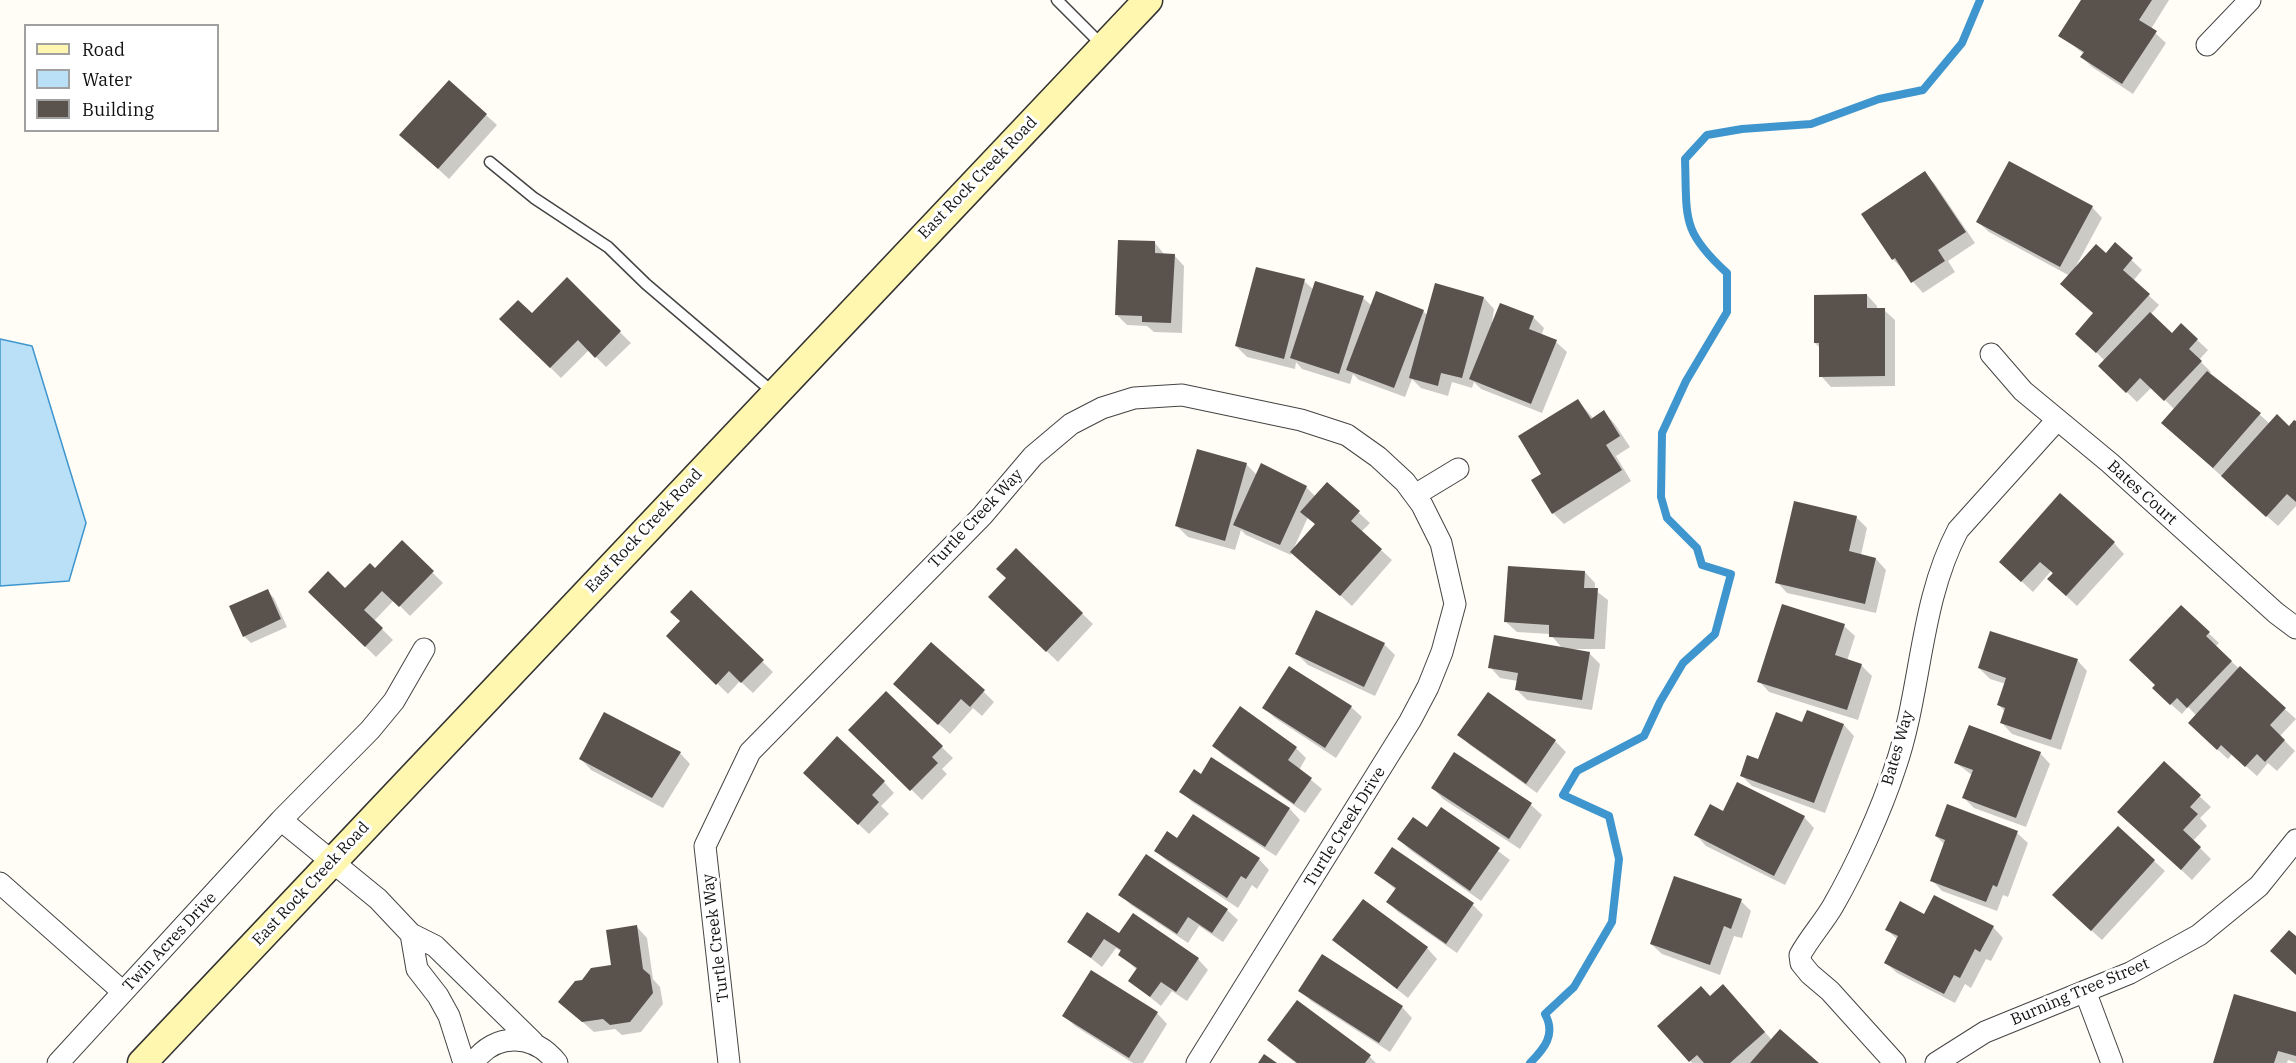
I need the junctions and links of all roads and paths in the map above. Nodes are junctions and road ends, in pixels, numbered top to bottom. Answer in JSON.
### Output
{"nodes":[{"id":1,"x":1057,"y":0,"type":"edge"},
{"id":2,"x":1148,"y":0,"type":"edge"},
{"id":3,"x":2250,"y":0,"type":"edge"},
{"id":4,"x":2207,"y":45,"type":"dead end"},
{"id":5,"x":1103,"y":47,"type":"junction"},
{"id":6,"x":490,"y":162,"type":"dead end"},
{"id":7,"x":1991,"y":354,"type":"dead end"},
{"id":8,"x":774,"y":393,"type":"junction"},
{"id":9,"x":2057,"y":420,"type":"junction"},
{"id":10,"x":1458,"y":469,"type":"dead end"},
{"id":11,"x":1415,"y":495,"type":"junction"},
{"id":12,"x":1450,"y":576,"type":"joint"},
{"id":13,"x":2296,"y":628,"type":"edge"},
{"id":14,"x":424,"y":649,"type":"dead end"},
{"id":15,"x":281,"y":820,"type":"junction"},
{"id":16,"x":2296,"y":840,"type":"edge"},
{"id":17,"x":333,"y":861,"type":"junction"},
{"id":18,"x":0,"y":883,"type":"edge"},
{"id":19,"x":411,"y":934,"type":"junction"},
{"id":20,"x":2085,"y":991,"type":"junction"},
{"id":21,"x":123,"y":992,"type":"junction"},
{"id":22,"x":552,"y":1055,"type":"edge"},
{"id":23,"x":58,"y":1063,"type":"edge"},
{"id":24,"x":142,"y":1063,"type":"edge"},
{"id":25,"x":464,"y":1063,"type":"edge"},
{"id":26,"x":473,"y":1063,"type":"edge"},
{"id":27,"x":729,"y":1063,"type":"edge"},
{"id":28,"x":1197,"y":1063,"type":"edge"},
{"id":29,"x":1895,"y":1063,"type":"edge"},
{"id":30,"x":1936,"y":1063,"type":"edge"},
{"id":31,"x":2112,"y":1063,"type":"edge"}],
"edges":[{"from":1,"to":5,"type":"lane"},
{"from":2,"to":5,"type":"street","name":"East Rock Creek Road"},
{"from":3,"to":4,"type":"street"},
{"from":5,"to":8,"type":"street","name":"East Rock Creek Road"},
{"from":6,"to":8,"type":"lane"},
{"from":7,"to":9,"type":"street","name":"Bates Court"},
{"from":8,"to":17,"type":"street","name":"East Rock Creek Road"},
{"from":9,"to":13,"type":"street","name":"Bates Court"},
{"from":9,"to":29,"type":"street","name":"Bates Way"},
{"from":10,"to":11,"type":"street"},
{"from":11,"to":12,"type":"street","name":"Turtle Creek Way"},
{"from":11,"to":27,"type":"street","name":"Turtle Creek Way"},
{"from":12,"to":28,"type":"street","name":"Turtle Creek Drive"},
{"from":14,"to":15,"type":"street","name":"Twin Acres Drive"},
{"from":15,"to":17,"type":"street"},
{"from":15,"to":21,"type":"street","name":"Twin Acres Drive"},
{"from":16,"to":20,"type":"street","name":"Burning Tree Street"},
{"from":17,"to":19,"type":"street"},
{"from":17,"to":24,"type":"street","name":"East Rock Creek Road"},
{"from":18,"to":21,"type":"street"},
{"from":19,"to":22,"type":"street"},
{"from":19,"to":25,"type":"street"},
{"from":20,"to":30,"type":"street","name":"Burning Tree Street"},
{"from":20,"to":31,"type":"street"},
{"from":21,"to":23,"type":"street","name":"Twin Acres Drive"},
{"from":22,"to":26,"type":"street"}]}
